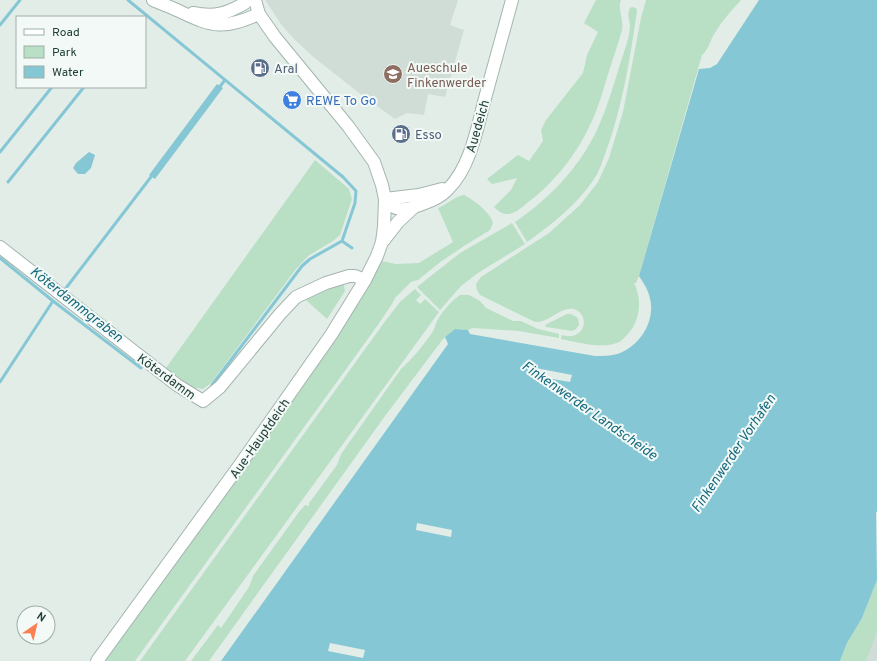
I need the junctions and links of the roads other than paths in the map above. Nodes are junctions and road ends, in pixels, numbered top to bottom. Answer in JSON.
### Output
{"nodes":[{"id":1,"x":153,"y":0,"type":"edge"},
{"id":2,"x":512,"y":0,"type":"edge"},
{"id":3,"x":248,"y":1,"type":"edge"},
{"id":4,"x":178,"y":11,"type":"junction"},
{"id":5,"x":259,"y":14,"type":"junction"},
{"id":6,"x":456,"y":180,"type":"junction"},
{"id":7,"x":385,"y":199,"type":"junction"},
{"id":8,"x":414,"y":207,"type":"junction"},
{"id":9,"x":382,"y":242,"type":"junction"},
{"id":10,"x":0,"y":247,"type":"edge"},
{"id":11,"x":365,"y":280,"type":"junction"},
{"id":12,"x":97,"y":661,"type":"edge"}],
"edges":[{"from":1,"to":4,"type":"street"},
{"from":2,"to":6,"type":"street","name":"Auedeich"},
{"from":3,"to":4,"type":"street"},
{"from":3,"to":5,"type":"street","name":"Aue-Hauptdeich"},
{"from":4,"to":5,"type":"street"},
{"from":5,"to":7,"type":"street","name":"Aue-Hauptdeich"},
{"from":6,"to":7,"type":"street"},
{"from":6,"to":8,"type":"street","name":"Auedeich"},
{"from":7,"to":8,"type":"street","name":"Auedeich"},
{"from":7,"to":9,"type":"street","name":"Aue-Hauptdeich"},
{"from":8,"to":9,"type":"street","name":"Auedeich"},
{"from":9,"to":11,"type":"street","name":"Aue-Hauptdeich"},
{"from":10,"to":11,"type":"street","name":"Köterdamm"},
{"from":11,"to":12,"type":"street","name":"Aue-Hauptdeich"}]}
